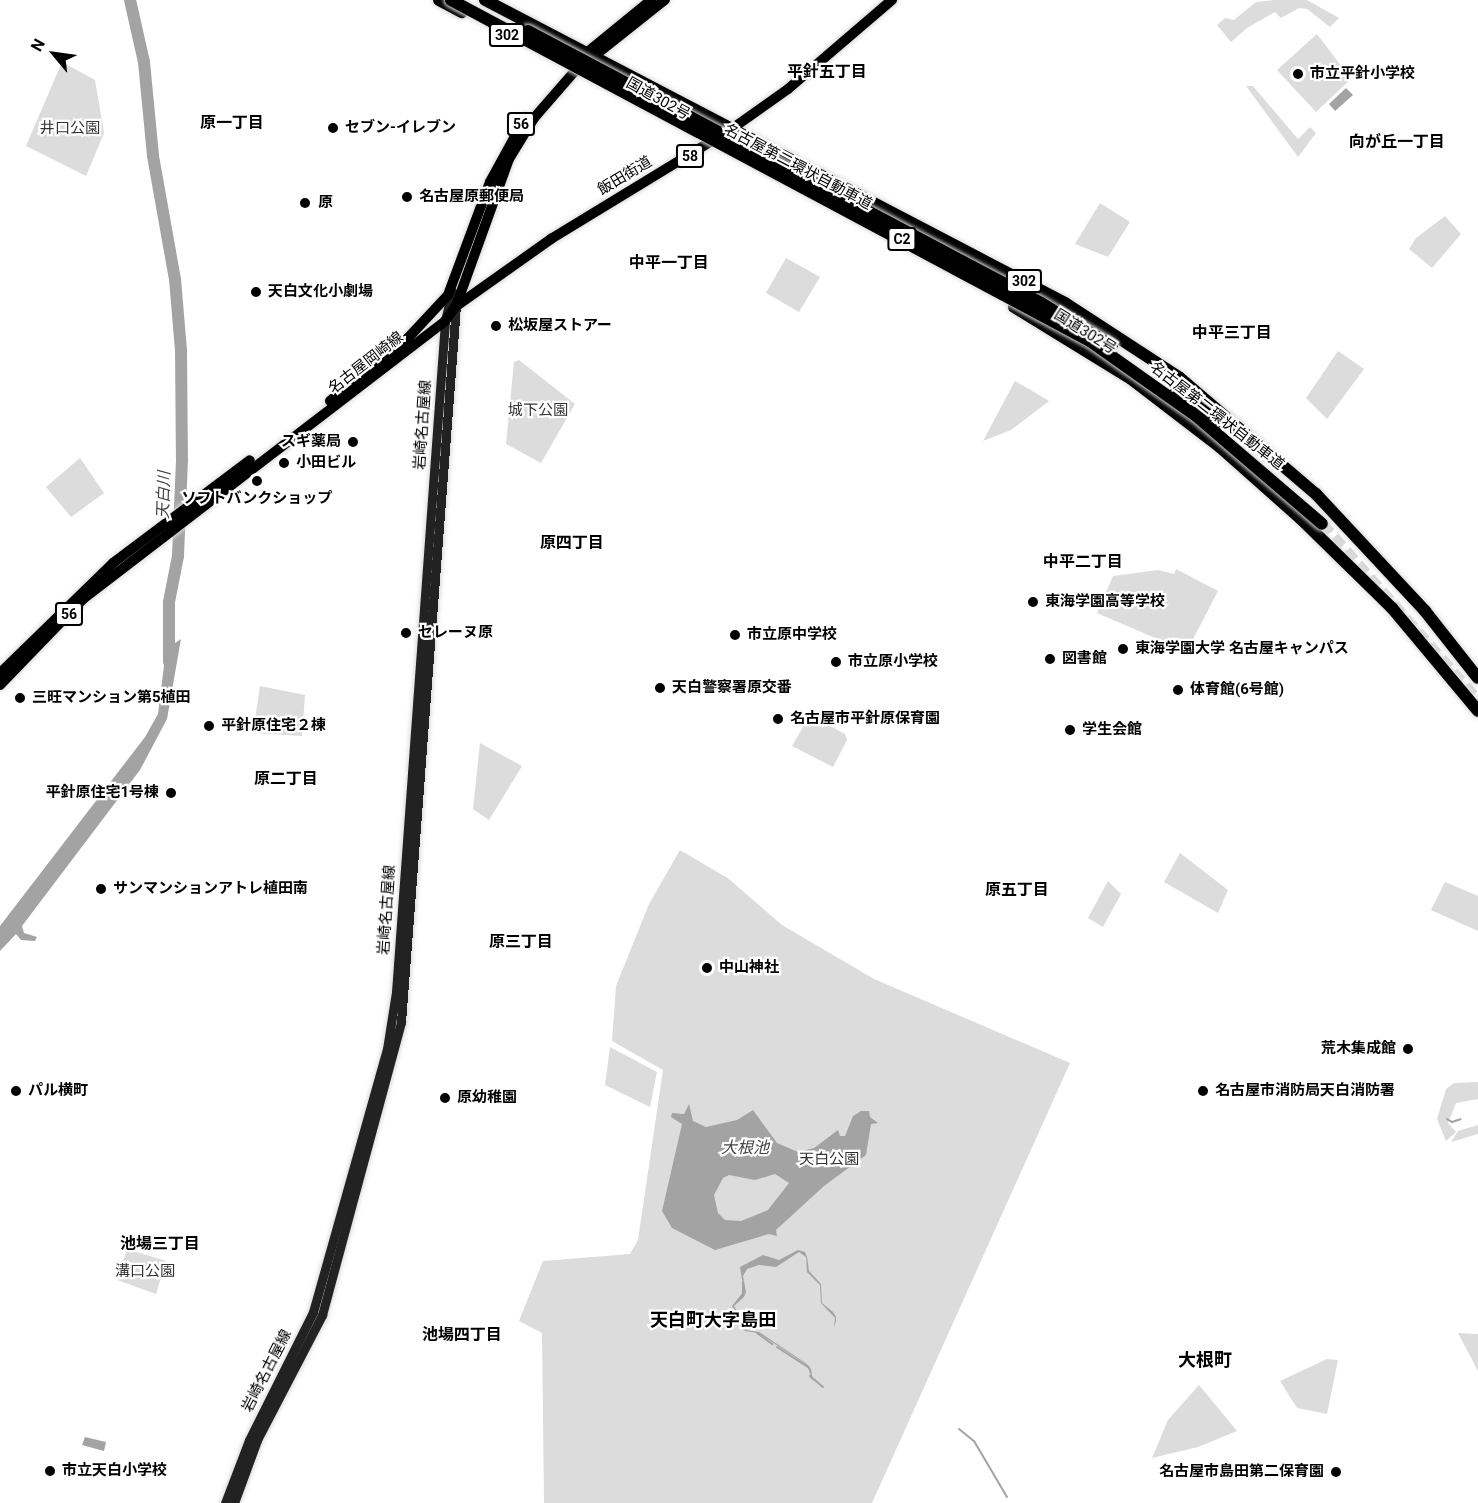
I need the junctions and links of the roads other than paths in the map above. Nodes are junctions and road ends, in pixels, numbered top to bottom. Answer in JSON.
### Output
{"nodes":[{"id":1,"x":439,"y":0,"type":"edge"},
{"id":2,"x":451,"y":0,"type":"edge"},
{"id":3,"x":468,"y":0,"type":"edge"},
{"id":4,"x":485,"y":0,"type":"edge"},
{"id":5,"x":651,"y":0,"type":"edge"},
{"id":6,"x":665,"y":0,"type":"edge"},
{"id":7,"x":892,"y":0,"type":"edge"},
{"id":8,"x":589,"y":56,"type":"junction"},
{"id":9,"x":571,"y":70,"type":"junction"},
{"id":10,"x":733,"y":128,"type":"junction"},
{"id":11,"x":710,"y":143,"type":"junction"},
{"id":12,"x":466,"y":280,"type":"junction"},
{"id":13,"x":452,"y":290,"type":"junction"},
{"id":14,"x":475,"y":293,"type":"junction"},
{"id":15,"x":449,"y":313,"type":"junction"},
{"id":16,"x":386,"y":356,"type":"junction"},
{"id":17,"x":213,"y":494,"type":"junction"},
{"id":18,"x":143,"y":547,"type":"junction"},
{"id":19,"x":0,"y":673,"type":"edge"},
{"id":20,"x":1478,"y":678,"type":"edge"},
{"id":21,"x":0,"y":685,"type":"edge"},
{"id":22,"x":1478,"y":711,"type":"edge"},
{"id":23,"x":225,"y":1503,"type":"edge"},
{"id":24,"x":234,"y":1503,"type":"edge"}],
"edges":[{"from":1,"to":9,"type":"highway","name":"国道302号","number":"302"},
{"from":2,"to":3,"type":"highway","name":"名古屋第二環状自動車道","number":"C2","bridge":true},
{"from":4,"to":8,"type":"highway","name":"国道302号","number":"302"},
{"from":5,"to":8,"type":"main road","name":"名古屋岡崎線","number":"56"},
{"from":6,"to":8,"type":"main road","name":"名古屋岡崎線","number":"56"},
{"from":7,"to":10,"type":"main road","name":"飯田街道","number":"58"},
{"from":8,"to":9,"type":"main road","name":"名古屋岡崎線","number":"56"},
{"from":8,"to":10,"type":"highway","name":"国道302号","number":"302"},
{"from":9,"to":11,"type":"highway","name":"国道302号","number":"302"},
{"from":9,"to":12,"type":"main road","name":"名古屋岡崎線","number":"56"},
{"from":9,"to":13,"type":"main road","name":"名古屋岡崎線","number":"56"},
{"from":10,"to":11,"type":"main road","name":"飯田街道","number":"58"},
{"from":10,"to":20,"type":"highway","name":"国道302号","number":"302"},
{"from":11,"to":14,"type":"main road","name":"飯田街道","number":"58"},
{"from":11,"to":22,"type":"highway","name":"国道302号","number":"302"},
{"from":12,"to":14,"type":"main road"},
{"from":12,"to":15,"type":"main road","name":"名古屋岡崎線","number":"56"},
{"from":13,"to":15,"type":"main road","name":"岩崎名古屋線"},
{"from":13,"to":16,"type":"main road","name":"名古屋岡崎線","number":"56"},
{"from":14,"to":15,"type":"main road","name":"飯田街道","number":"58"},
{"from":15,"to":16,"type":"main road","number":"56"},
{"from":15,"to":17,"type":"main road","name":"名古屋岡崎線","number":"56"},
{"from":15,"to":23,"type":"main road","name":"岩崎名古屋線"},
{"from":15,"to":24,"type":"main road","name":"岩崎名古屋線"},
{"from":16,"to":17,"type":"main road","name":"名古屋岡崎線","number":"56"},
{"from":17,"to":18,"type":"main road","name":"名古屋岡崎線","number":"56"},
{"from":18,"to":19,"type":"main road","name":"名古屋岡崎線","number":"56"},
{"from":18,"to":21,"type":"main road","name":"名古屋岡崎線","number":"56"}]}
